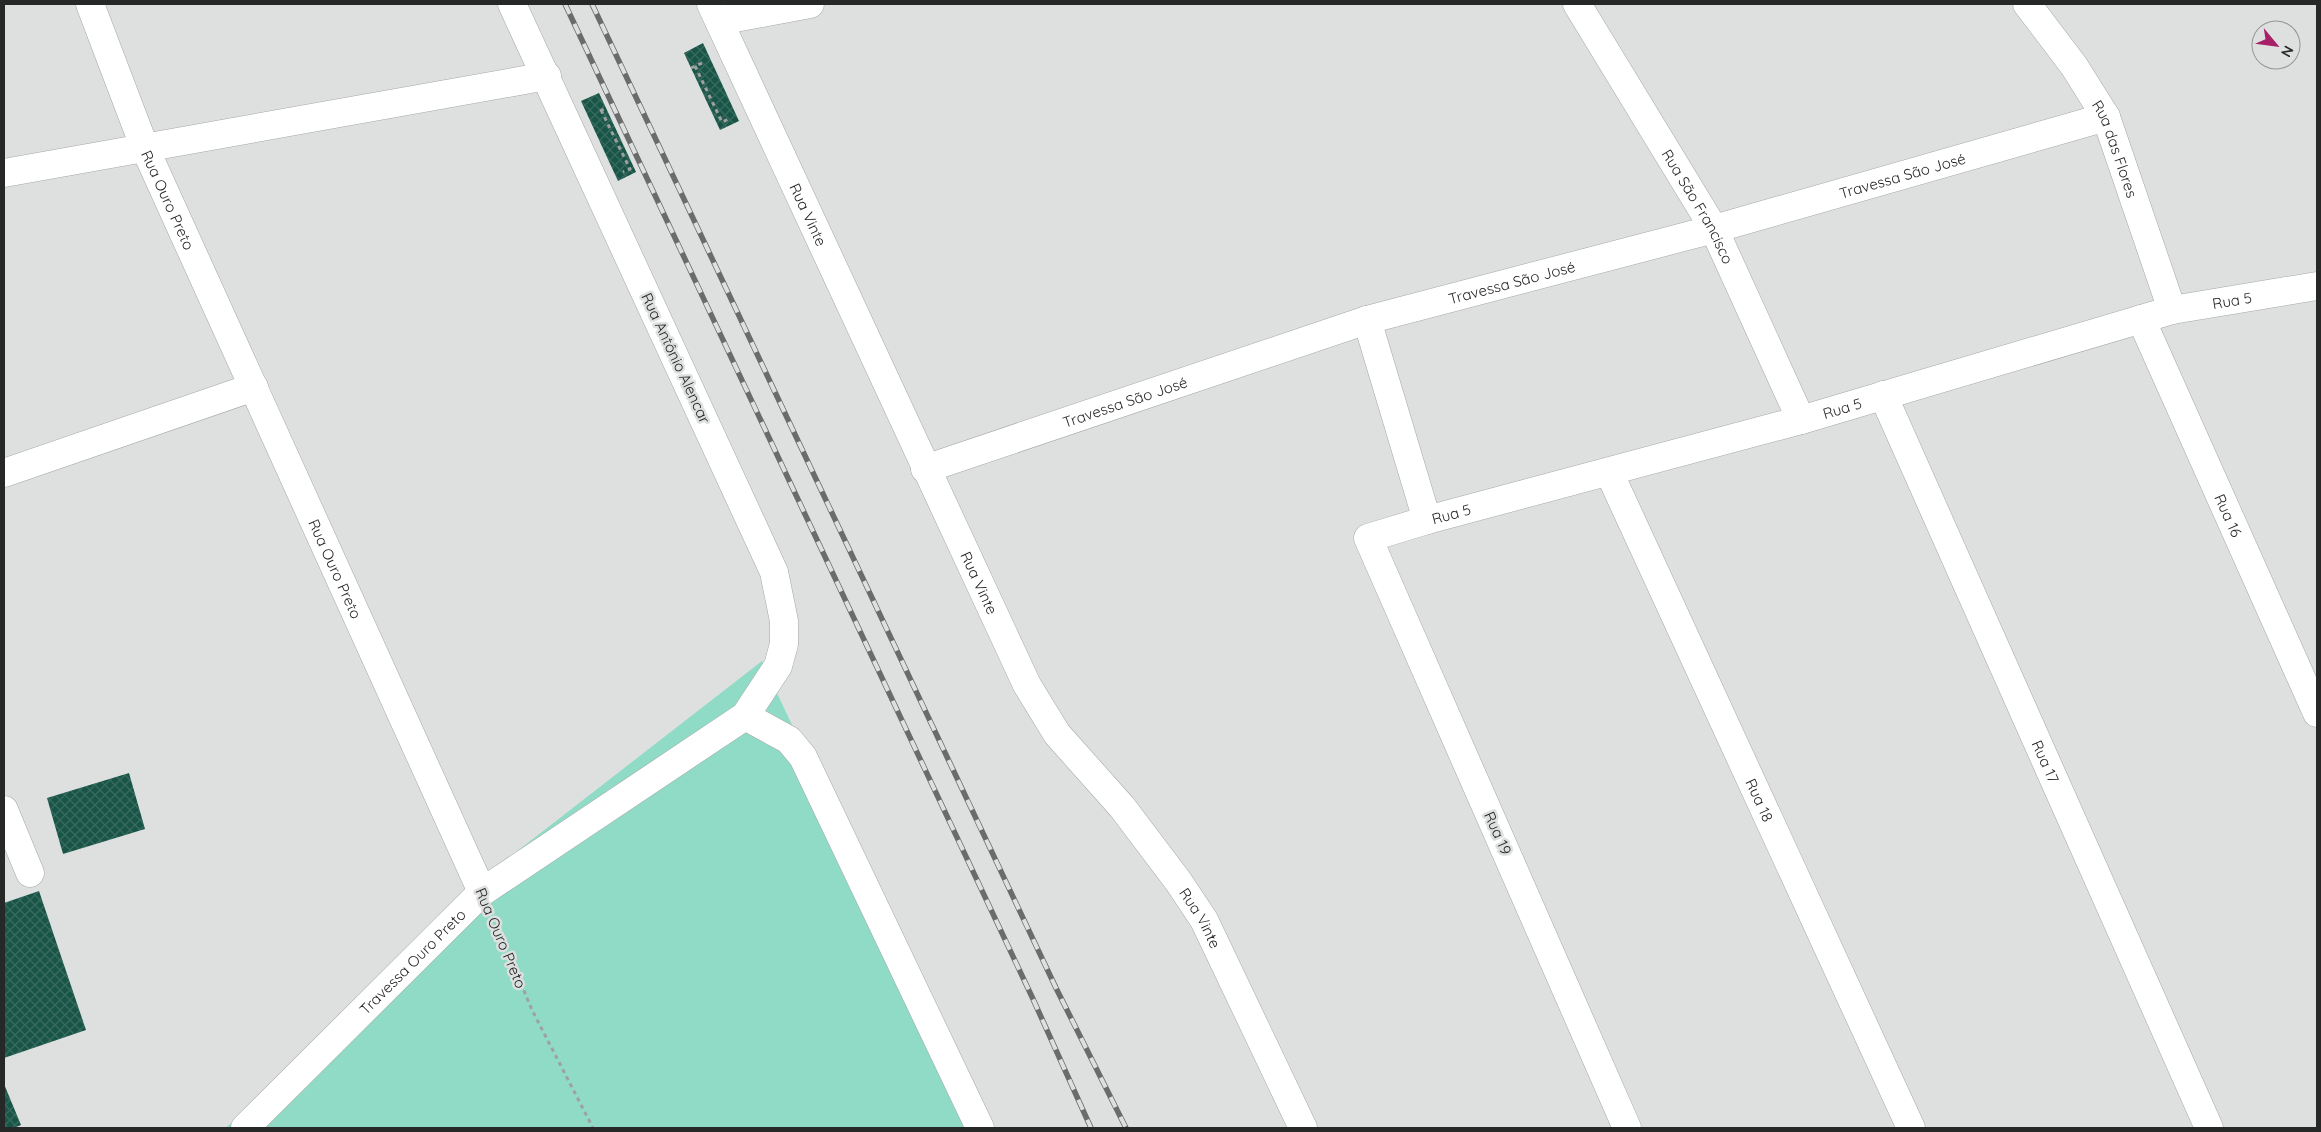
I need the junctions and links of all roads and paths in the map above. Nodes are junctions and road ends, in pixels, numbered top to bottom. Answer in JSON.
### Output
{"nodes":[{"id":1,"x":90,"y":4,"type":"edge"},
{"id":2,"x":512,"y":4,"type":"edge"},
{"id":3,"x":810,"y":4,"type":"edge"},
{"id":4,"x":1577,"y":4,"type":"edge"},
{"id":5,"x":2028,"y":4,"type":"edge"},
{"id":6,"x":715,"y":12,"type":"edge"},
{"id":7,"x":547,"y":76,"type":"junction"},
{"id":8,"x":607,"y":108,"type":"dead end"},
{"id":9,"x":601,"y":110,"type":"dead end"},
{"id":10,"x":2106,"y":117,"type":"junction"},
{"id":11,"x":144,"y":146,"type":"junction"},
{"id":12,"x":4,"y":173,"type":"edge"},
{"id":13,"x":1714,"y":229,"type":"junction"},
{"id":14,"x":2317,"y":286,"type":"edge"},
{"id":15,"x":2172,"y":310,"type":"junction"},
{"id":16,"x":2142,"y":318,"type":"junction"},
{"id":17,"x":1367,"y":320,"type":"junction"},
{"id":18,"x":254,"y":387,"type":"junction"},
{"id":19,"x":1883,"y":395,"type":"junction"},
{"id":20,"x":1801,"y":420,"type":"junction"},
{"id":21,"x":925,"y":469,"type":"junction"},
{"id":22,"x":1609,"y":472,"type":"junction"},
{"id":23,"x":4,"y":473,"type":"edge"},
{"id":24,"x":1427,"y":520,"type":"junction"},
{"id":25,"x":1368,"y":538,"type":"joint"},
{"id":26,"x":2317,"y":713,"type":"edge"},
{"id":27,"x":745,"y":716,"type":"junction"},
{"id":28,"x":4,"y":810,"type":"edge"},
{"id":29,"x":30,"y":873,"type":"dead end"},
{"id":30,"x":482,"y":892,"type":"junction"},
{"id":31,"x":245,"y":1128,"type":"edge"},
{"id":32,"x":593,"y":1128,"type":"edge"},
{"id":33,"x":980,"y":1128,"type":"edge"},
{"id":34,"x":1303,"y":1128,"type":"edge"},
{"id":35,"x":1627,"y":1128,"type":"edge"},
{"id":36,"x":1911,"y":1128,"type":"edge"},
{"id":37,"x":2209,"y":1128,"type":"edge"}],
"edges":[{"from":1,"to":11,"type":"street","name":"Rua Ouro Preto"},
{"from":2,"to":7,"type":"street","name":"Rua Antônio Alencar"},
{"from":3,"to":6,"type":"street"},
{"from":4,"to":13,"type":"street","name":"Rua São Francisco"},
{"from":5,"to":10,"type":"street","name":"Rua das Flores"},
{"from":6,"to":21,"type":"street","name":"Rua Vinte"},
{"from":7,"to":11,"type":"street"},
{"from":7,"to":27,"type":"street","name":"Rua Antônio Alencar"},
{"from":8,"to":9,"type":"path"},
{"from":10,"to":13,"type":"street","name":"Travessa São José"},
{"from":10,"to":15,"type":"street","name":"Rua das Flores"},
{"from":11,"to":12,"type":"street"},
{"from":11,"to":18,"type":"street","name":"Rua Ouro Preto"},
{"from":13,"to":17,"type":"street","name":"Travessa São José"},
{"from":13,"to":20,"type":"street","name":"Rua São Francisco"},
{"from":14,"to":15,"type":"street","name":"Rua 5"},
{"from":15,"to":16,"type":"street","name":"Rua 5"},
{"from":16,"to":19,"type":"street","name":"Rua 5"},
{"from":16,"to":26,"type":"street","name":"Rua 16"},
{"from":17,"to":21,"type":"street","name":"Travessa São José"},
{"from":17,"to":24,"type":"street"},
{"from":18,"to":23,"type":"street"},
{"from":18,"to":30,"type":"street","name":"Rua Ouro Preto"},
{"from":19,"to":20,"type":"street","name":"Rua 5"},
{"from":19,"to":37,"type":"street","name":"Rua 17"},
{"from":20,"to":22,"type":"street","name":"Rua 5"},
{"from":21,"to":34,"type":"street","name":"Rua Vinte"},
{"from":22,"to":24,"type":"street","name":"Rua 5"},
{"from":22,"to":36,"type":"street","name":"Rua 18"},
{"from":24,"to":25,"type":"street","name":"Rua 5"},
{"from":25,"to":35,"type":"street","name":"Rua 19"},
{"from":27,"to":30,"type":"street","name":"Travessa Ouro Preto"},
{"from":27,"to":33,"type":"street"},
{"from":28,"to":29,"type":"street"},
{"from":30,"to":31,"type":"street","name":"Travessa Ouro Preto"},
{"from":30,"to":32,"type":"path","name":"Rua Ouro Preto"}]}
